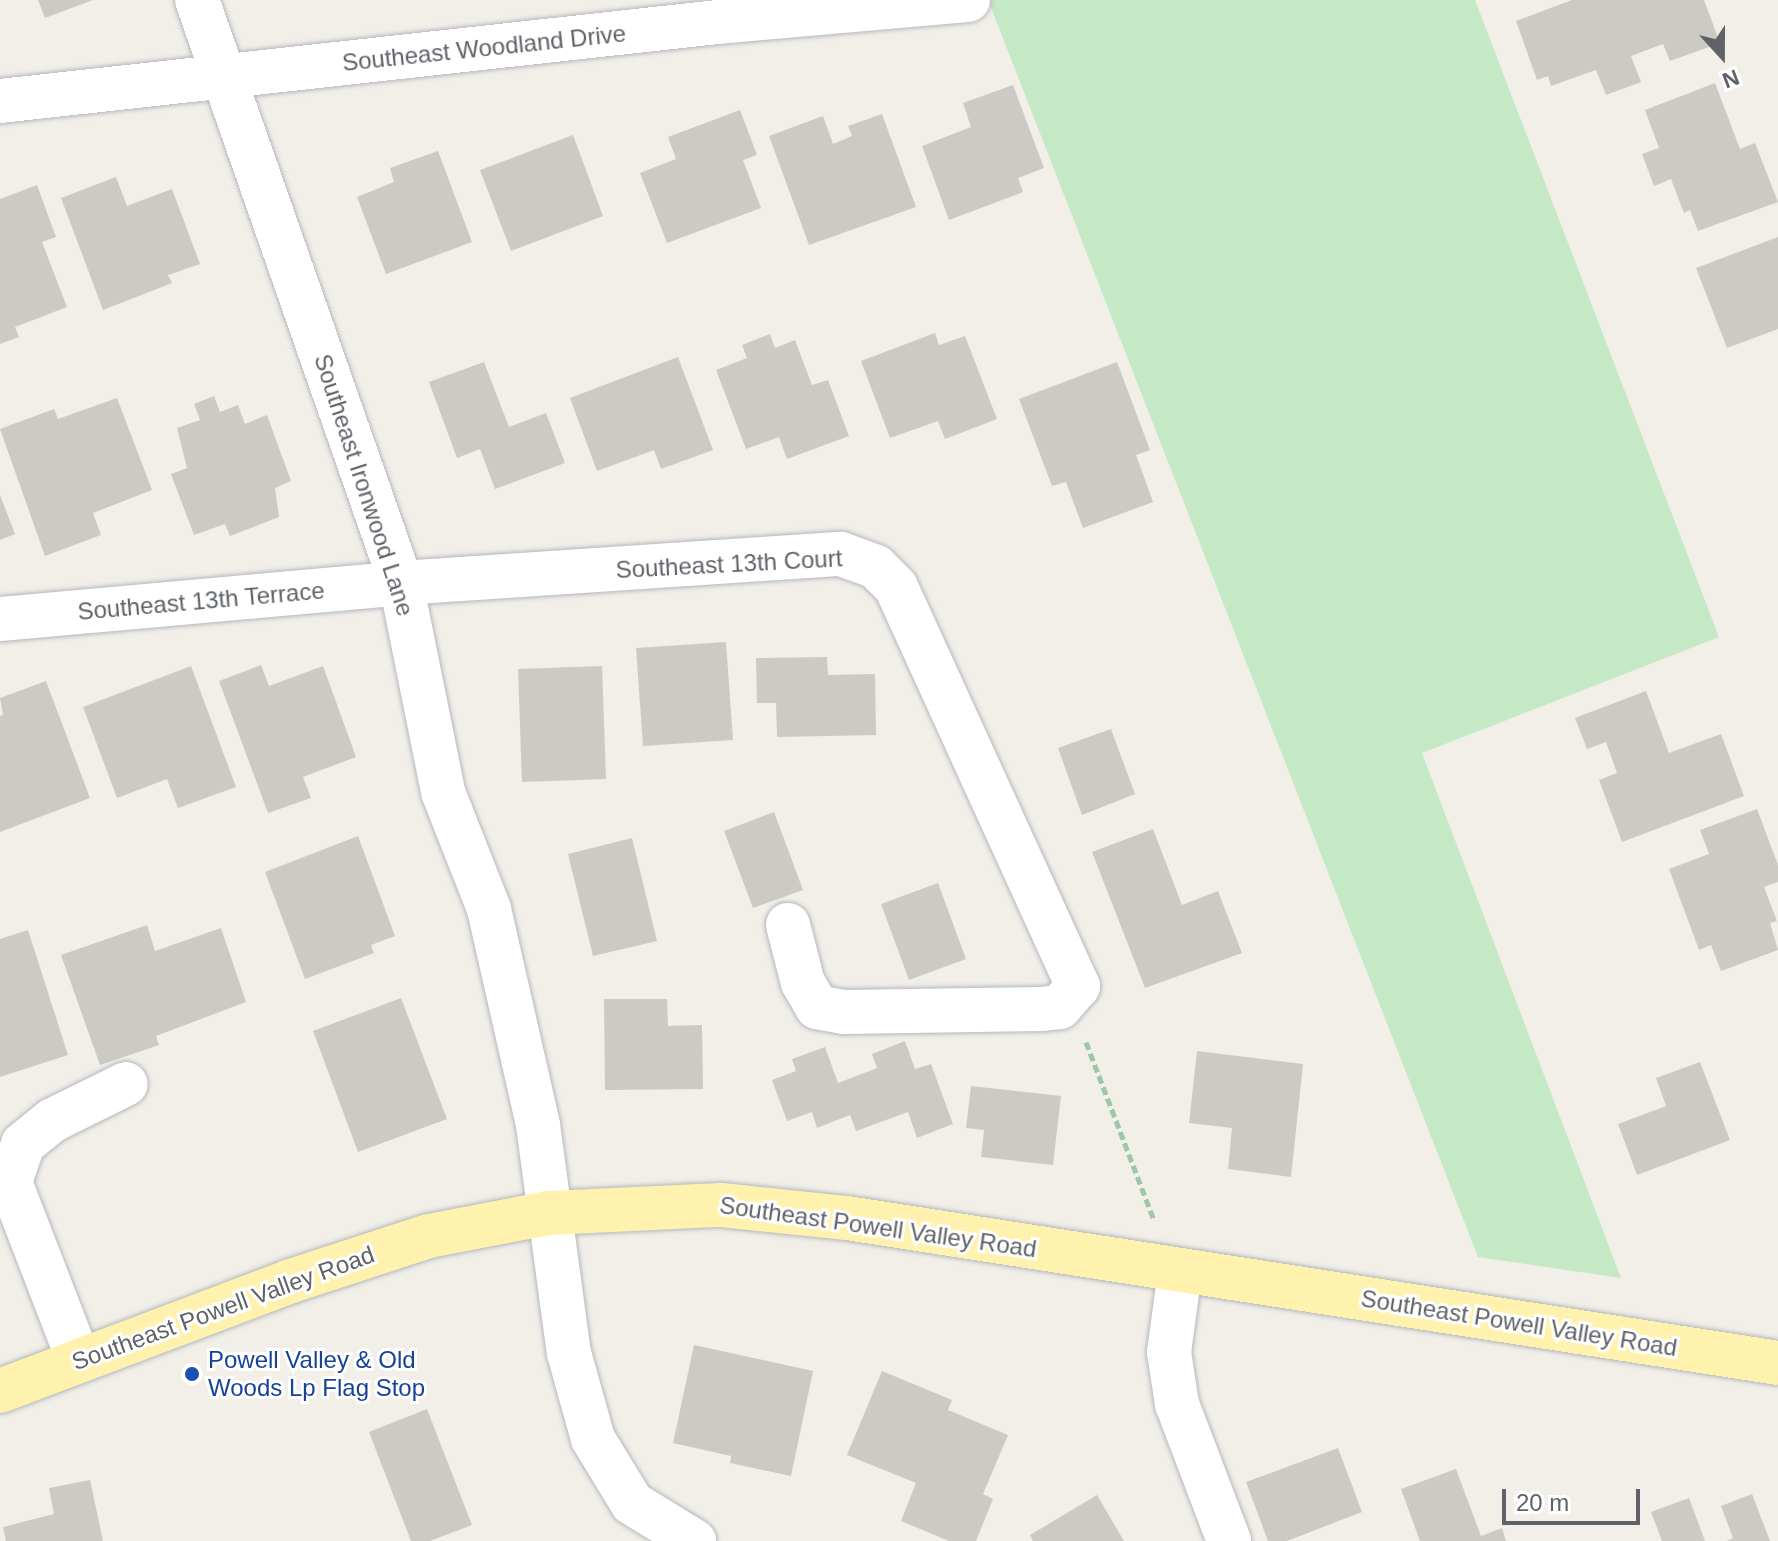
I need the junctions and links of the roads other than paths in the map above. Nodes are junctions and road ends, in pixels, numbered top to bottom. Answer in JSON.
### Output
{"nodes":[{"id":1,"x":197,"y":0,"type":"edge"},
{"id":2,"x":968,"y":0,"type":"edge"},
{"id":3,"x":715,"y":11,"type":"edge"},
{"id":4,"x":226,"y":77,"type":"junction"},
{"id":5,"x":0,"y":101,"type":"edge"},
{"id":6,"x":401,"y":583,"type":"junction"},
{"id":7,"x":0,"y":619,"type":"edge"},
{"id":8,"x":788,"y":925,"type":"dead end"},
{"id":9,"x":126,"y":1084,"type":"dead end"},
{"id":10,"x":549,"y":1213,"type":"junction"},
{"id":11,"x":1176,"y":1270,"type":"junction"},
{"id":12,"x":79,"y":1361,"type":"junction"},
{"id":13,"x":1778,"y":1363,"type":"edge"},
{"id":14,"x":0,"y":1391,"type":"edge"},
{"id":15,"x":694,"y":1541,"type":"edge"},
{"id":16,"x":1229,"y":1541,"type":"edge"}],
"edges":[{"from":1,"to":4,"type":"street","name":"Southeast Ironwood Lane"},
{"from":2,"to":3,"type":"street","name":"Southeast Woodland Drive"},
{"from":3,"to":4,"type":"street","name":"Southeast Woodland Drive"},
{"from":4,"to":5,"type":"street","name":"Southeast Woodland Drive"},
{"from":4,"to":6,"type":"street","name":"Southeast Ironwood Lane"},
{"from":6,"to":7,"type":"street","name":"Southeast 13th Terrace"},
{"from":6,"to":8,"type":"street","name":"Southeast 13th Court"},
{"from":6,"to":10,"type":"street","name":"Southeast Ironwood Lane"},
{"from":9,"to":12,"type":"street"},
{"from":10,"to":11,"type":"main road","name":"Southeast Powell Valley Road"},
{"from":10,"to":12,"type":"main road","name":"Southeast Powell Valley Road"},
{"from":10,"to":15,"type":"street","name":"Southeast Ironwood Lane"},
{"from":11,"to":13,"type":"main road","name":"Southeast Powell Valley Road"},
{"from":11,"to":16,"type":"street"},
{"from":12,"to":14,"type":"main road","name":"Southeast Powell Valley Road"}]}
